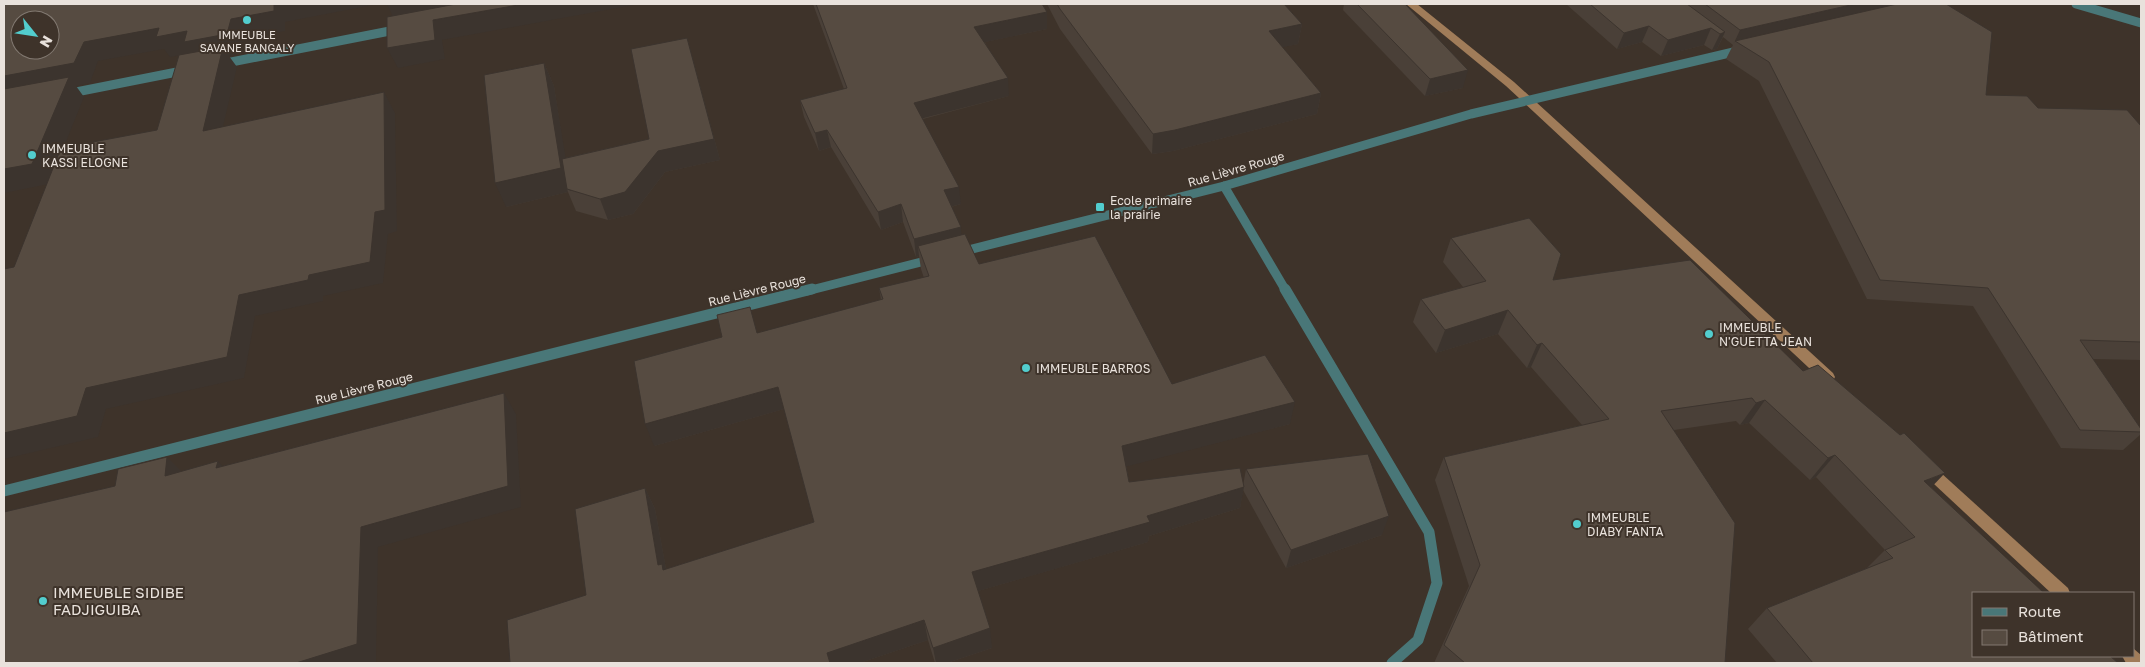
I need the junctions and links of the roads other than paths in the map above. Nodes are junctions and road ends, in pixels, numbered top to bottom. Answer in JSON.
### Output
{"nodes":[{"id":1,"x":2076,"y":4,"type":"edge"},
{"id":2,"x":2141,"y":23,"type":"edge"},
{"id":3,"x":408,"y":27,"type":"edge"},
{"id":4,"x":1724,"y":46,"type":"edge"},
{"id":5,"x":1751,"y":48,"type":"edge"},
{"id":6,"x":1732,"y":52,"type":"junction"},
{"id":7,"x":216,"y":65,"type":"edge"},
{"id":8,"x":196,"y":68,"type":"edge"},
{"id":9,"x":62,"y":95,"type":"edge"},
{"id":10,"x":1224,"y":186,"type":"junction"},
{"id":11,"x":4,"y":491,"type":"edge"},
{"id":12,"x":1392,"y":663,"type":"edge"}],
"edges":[{"from":1,"to":2,"type":"street"},
{"from":3,"to":7,"type":"street"},
{"from":4,"to":6,"type":"street"},
{"from":5,"to":6,"type":"street","name":"Rue Lièvre Rouge"},
{"from":6,"to":10,"type":"street","name":"Rue Lièvre Rouge"},
{"from":8,"to":9,"type":"street"},
{"from":10,"to":11,"type":"street","name":"Rue Lièvre Rouge"},
{"from":10,"to":12,"type":"street"}]}
